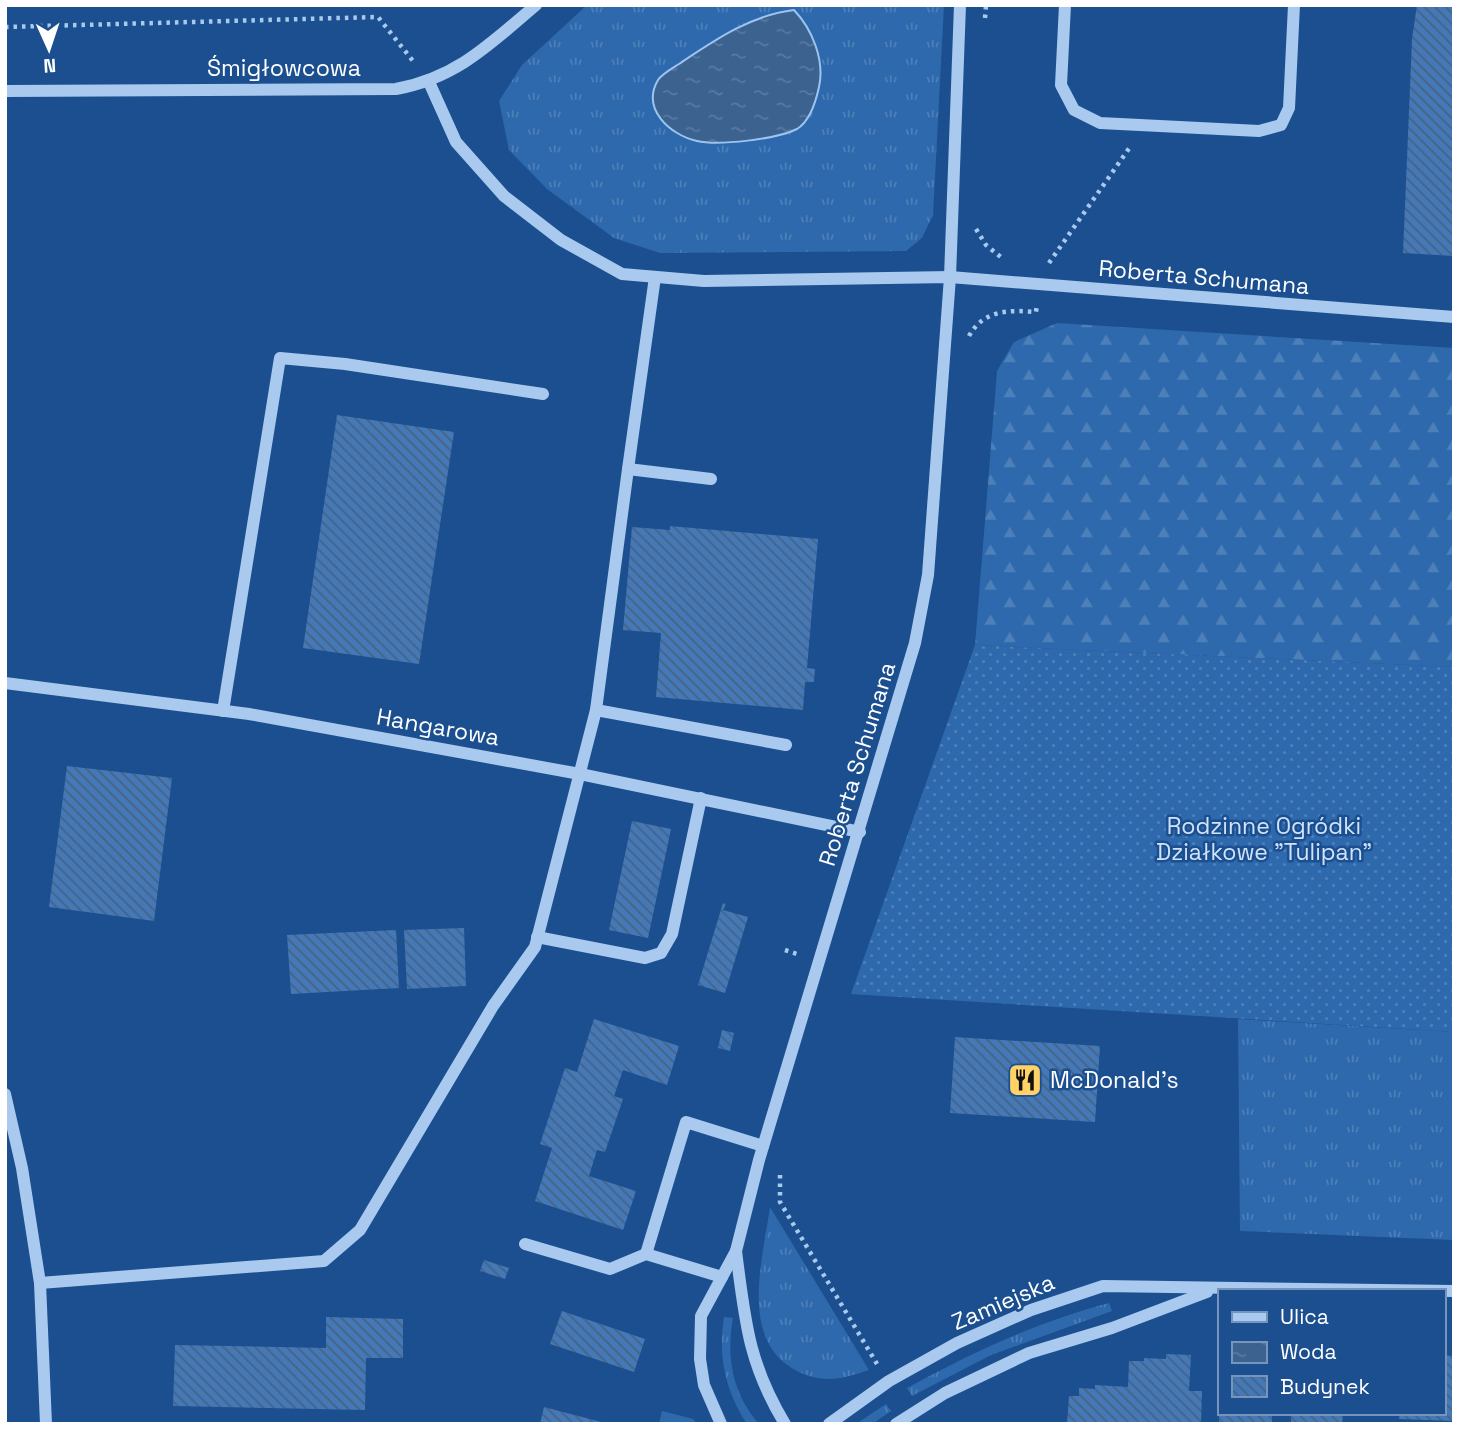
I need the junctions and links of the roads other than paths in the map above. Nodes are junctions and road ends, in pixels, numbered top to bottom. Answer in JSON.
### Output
{"nodes":[{"id":1,"x":536,"y":5,"type":"edge"},
{"id":2,"x":960,"y":5,"type":"edge"},
{"id":3,"x":1065,"y":5,"type":"edge"},
{"id":4,"x":1294,"y":5,"type":"edge"},
{"id":5,"x":429,"y":82,"type":"junction"},
{"id":6,"x":5,"y":91,"type":"edge"},
{"id":7,"x":655,"y":277,"type":"junction"},
{"id":8,"x":950,"y":278,"type":"junction"},
{"id":9,"x":1454,"y":317,"type":"edge"},
{"id":10,"x":542,"y":394,"type":"dead end"},
{"id":11,"x":628,"y":469,"type":"junction"},
{"id":12,"x":711,"y":479,"type":"dead end"},
{"id":13,"x":5,"y":683,"type":"edge"},
{"id":14,"x":223,"y":710,"type":"junction"},
{"id":15,"x":596,"y":710,"type":"junction"},
{"id":16,"x":786,"y":745,"type":"dead end"},
{"id":17,"x":580,"y":774,"type":"junction"},
{"id":18,"x":701,"y":798,"type":"junction"},
{"id":19,"x":860,"y":832,"type":"junction"},
{"id":20,"x":537,"y":937,"type":"junction"},
{"id":21,"x":5,"y":1094,"type":"edge"},
{"id":22,"x":763,"y":1146,"type":"junction"},
{"id":23,"x":525,"y":1244,"type":"dead end"},
{"id":24,"x":736,"y":1251,"type":"junction"},
{"id":25,"x":646,"y":1254,"type":"junction"},
{"id":26,"x":722,"y":1277,"type":"junction"},
{"id":27,"x":40,"y":1283,"type":"junction"},
{"id":28,"x":1214,"y":1289,"type":"junction"},
{"id":29,"x":1218,"y":1289,"type":"edge"},
{"id":30,"x":46,"y":1424,"type":"edge"},
{"id":31,"x":721,"y":1424,"type":"edge"},
{"id":32,"x":785,"y":1424,"type":"edge"},
{"id":33,"x":829,"y":1424,"type":"edge"},
{"id":34,"x":896,"y":1424,"type":"edge"}],
"edges":[{"from":1,"to":5,"type":"street","name":"Śmigłowcowa"},
{"from":2,"to":8,"type":"street","name":"Roberta Schumana"},
{"from":3,"to":4,"type":"street"},
{"from":5,"to":6,"type":"street","name":"Śmigłowcowa"},
{"from":5,"to":7,"type":"street","name":"Roberta Schumana"},
{"from":7,"to":8,"type":"street","name":"Roberta Schumana"},
{"from":7,"to":11,"type":"street"},
{"from":8,"to":9,"type":"street","name":"Roberta Schumana"},
{"from":8,"to":19,"type":"street","name":"Roberta Schumana"},
{"from":10,"to":14,"type":"street"},
{"from":11,"to":12,"type":"street"},
{"from":11,"to":15,"type":"street"},
{"from":13,"to":14,"type":"street","name":"Hangarowa"},
{"from":14,"to":17,"type":"street","name":"Hangarowa"},
{"from":15,"to":16,"type":"street"},
{"from":15,"to":17,"type":"street"},
{"from":17,"to":18,"type":"street","name":"Hangarowa"},
{"from":17,"to":20,"type":"street"},
{"from":18,"to":19,"type":"street","name":"Hangarowa"},
{"from":18,"to":20,"type":"street"},
{"from":19,"to":22,"type":"street","name":"Roberta Schumana"},
{"from":20,"to":27,"type":"street"},
{"from":21,"to":27,"type":"street"},
{"from":22,"to":24,"type":"street","name":"Roberta Schumana"},
{"from":22,"to":25,"type":"street"},
{"from":23,"to":25,"type":"street"},
{"from":24,"to":26,"type":"street","name":"Roberta Schumana"},
{"from":24,"to":32,"type":"street","name":"Roberta Schumana"},
{"from":25,"to":26,"type":"street"},
{"from":26,"to":31,"type":"street","name":"Roberta Schumana"},
{"from":27,"to":30,"type":"street"},
{"from":28,"to":29,"type":"street","name":"Zamiejska"},
{"from":28,"to":33,"type":"street","name":"Zamiejska"},
{"from":28,"to":34,"type":"street","name":"Zamiejska"}]}
